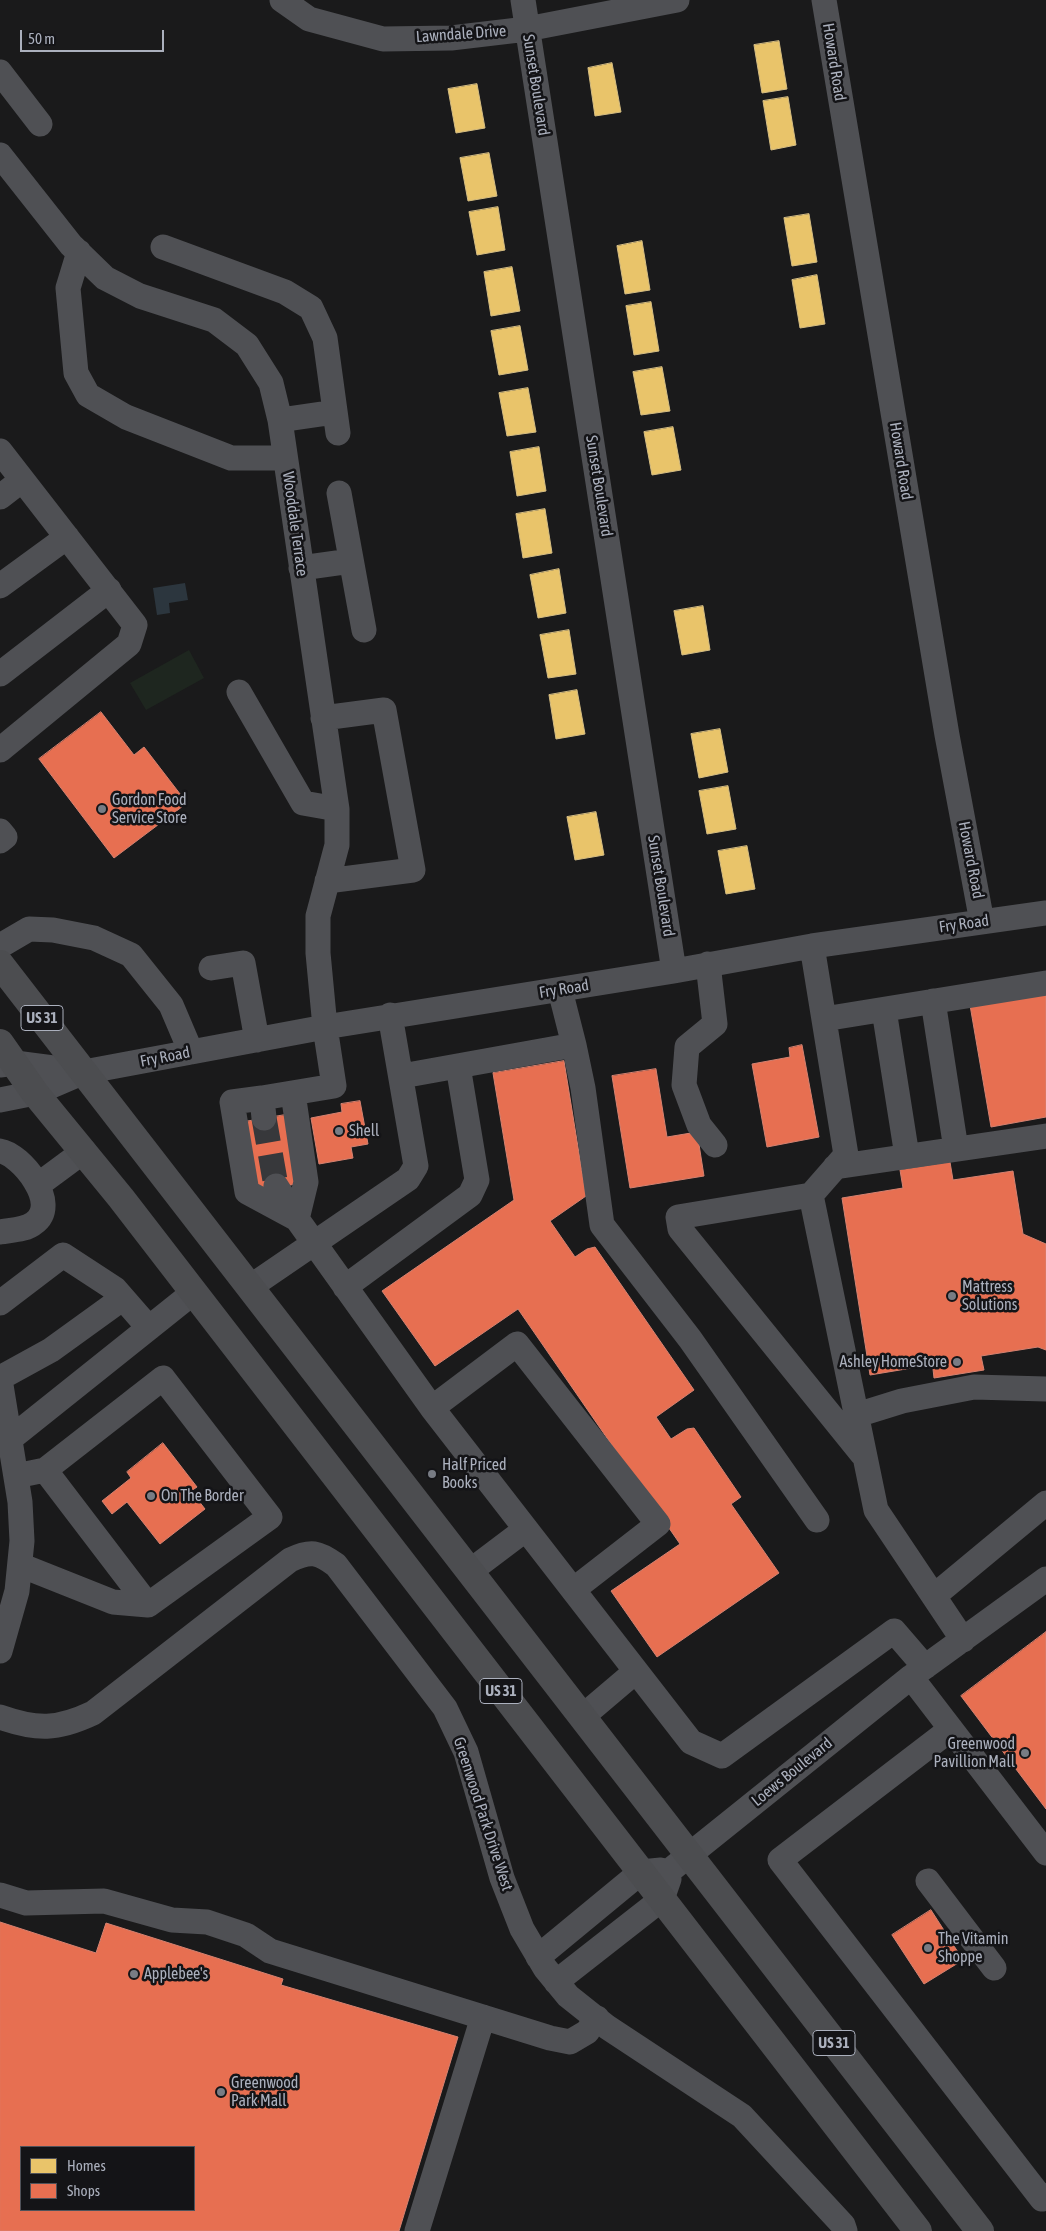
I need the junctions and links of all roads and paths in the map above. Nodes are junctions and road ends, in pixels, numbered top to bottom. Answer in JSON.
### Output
{"nodes":[{"id":1,"x":282,"y":0,"type":"edge"},
{"id":2,"x":523,"y":0,"type":"edge"},
{"id":3,"x":677,"y":0,"type":"edge"},
{"id":4,"x":824,"y":0,"type":"edge"},
{"id":5,"x":528,"y":29,"type":"junction"},
{"id":6,"x":0,"y":72,"type":"edge"},
{"id":7,"x":40,"y":124,"type":"dead end"},
{"id":8,"x":0,"y":155,"type":"edge"},
{"id":9,"x":163,"y":247,"type":"dead end"},
{"id":10,"x":79,"y":252,"type":"junction"},
{"id":11,"x":280,"y":420,"type":"junction"},
{"id":12,"x":0,"y":451,"type":"edge"},
{"id":13,"x":285,"y":458,"type":"junction"},
{"id":14,"x":22,"y":480,"type":"junction"},
{"id":15,"x":339,"y":493,"type":"dead end"},
{"id":16,"x":0,"y":497,"type":"edge"},
{"id":17,"x":67,"y":537,"type":"junction"},
{"id":18,"x":351,"y":561,"type":"junction"},
{"id":19,"x":302,"y":568,"type":"junction"},
{"id":20,"x":0,"y":586,"type":"edge"},
{"id":21,"x":108,"y":590,"type":"junction"},
{"id":22,"x":364,"y":630,"type":"dead end"},
{"id":23,"x":0,"y":674,"type":"edge"},
{"id":24,"x":239,"y":692,"type":"dead end"},
{"id":25,"x":324,"y":718,"type":"junction"},
{"id":26,"x":0,"y":750,"type":"edge"},
{"id":27,"x":337,"y":809,"type":"junction"},
{"id":28,"x":0,"y":831,"type":"edge"},
{"id":29,"x":0,"y":841,"type":"edge"},
{"id":30,"x":327,"y":881,"type":"junction"},
{"id":31,"x":1046,"y":913,"type":"edge"},
{"id":32,"x":982,"y":922,"type":"junction"},
{"id":33,"x":0,"y":946,"type":"edge"},
{"id":34,"x":812,"y":946,"type":"junction"},
{"id":35,"x":0,"y":964,"type":"edge"},
{"id":36,"x":708,"y":964,"type":"junction"},
{"id":37,"x":211,"y":968,"type":"dead end"},
{"id":38,"x":674,"y":971,"type":"junction"},
{"id":39,"x":1046,"y":983,"type":"edge"},
{"id":40,"x":560,"y":990,"type":"junction"},
{"id":41,"x":933,"y":1002,"type":"junction"},
{"id":42,"x":884,"y":1010,"type":"junction"},
{"id":43,"x":390,"y":1015,"type":"junction"},
{"id":44,"x":824,"y":1019,"type":"junction"},
{"id":45,"x":325,"y":1027,"type":"junction"},
{"id":46,"x":257,"y":1040,"type":"junction"},
{"id":47,"x":574,"y":1045,"type":"junction"},
{"id":48,"x":191,"y":1052,"type":"junction"},
{"id":49,"x":5,"y":1057,"type":"edge"},
{"id":50,"x":458,"y":1066,"type":"junction"},
{"id":51,"x":84,"y":1072,"type":"junction"},
{"id":52,"x":402,"y":1076,"type":"junction"},
{"id":53,"x":35,"y":1093,"type":"junction"},
{"id":54,"x":293,"y":1093,"type":"junction"},
{"id":55,"x":0,"y":1100,"type":"edge"},
{"id":56,"x":1046,"y":1136,"type":"edge"},
{"id":57,"x":715,"y":1145,"type":"dead end"},
{"id":58,"x":956,"y":1149,"type":"junction"},
{"id":59,"x":84,"y":1151,"type":"junction"},
{"id":60,"x":0,"y":1152,"type":"edge"},
{"id":61,"x":907,"y":1156,"type":"junction"},
{"id":62,"x":835,"y":1167,"type":"junction"},
{"id":63,"x":38,"y":1185,"type":"junction"},
{"id":64,"x":276,"y":1186,"type":"tunnel mouth"},
{"id":65,"x":811,"y":1195,"type":"junction"},
{"id":66,"x":297,"y":1219,"type":"junction"},
{"id":67,"x":0,"y":1232,"type":"edge"},
{"id":68,"x":315,"y":1244,"type":"junction"},
{"id":69,"x":250,"y":1287,"type":"junction"},
{"id":70,"x":345,"y":1287,"type":"junction"},
{"id":71,"x":194,"y":1292,"type":"junction"},
{"id":72,"x":123,"y":1298,"type":"junction"},
{"id":73,"x":0,"y":1304,"type":"edge"},
{"id":74,"x":149,"y":1328,"type":"junction"},
{"id":75,"x":0,"y":1379,"type":"edge"},
{"id":76,"x":1046,"y":1388,"type":"edge"},
{"id":77,"x":432,"y":1408,"type":"junction"},
{"id":78,"x":857,"y":1415,"type":"junction"},
{"id":79,"x":10,"y":1438,"type":"junction"},
{"id":80,"x":866,"y":1458,"type":"junction"},
{"id":81,"x":45,"y":1470,"type":"junction"},
{"id":82,"x":16,"y":1476,"type":"junction"},
{"id":83,"x":1046,"y":1503,"type":"edge"},
{"id":84,"x":816,"y":1520,"type":"dead end"},
{"id":85,"x":526,"y":1529,"type":"junction"},
{"id":86,"x":20,"y":1565,"type":"junction"},
{"id":87,"x":469,"y":1572,"type":"junction"},
{"id":88,"x":1046,"y":1579,"type":"edge"},
{"id":89,"x":573,"y":1590,"type":"junction"},
{"id":90,"x":934,"y":1596,"type":"junction"},
{"id":91,"x":148,"y":1605,"type":"junction"},
{"id":92,"x":963,"y":1640,"type":"junction"},
{"id":93,"x":0,"y":1651,"type":"edge"},
{"id":94,"x":636,"y":1672,"type":"junction"},
{"id":95,"x":918,"y":1672,"type":"junction"},
{"id":96,"x":0,"y":1717,"type":"edge"},
{"id":97,"x":582,"y":1717,"type":"junction"},
{"id":98,"x":951,"y":1729,"type":"junction"},
{"id":99,"x":1046,"y":1853,"type":"edge"},
{"id":100,"x":681,"y":1861,"type":"junction"},
{"id":101,"x":641,"y":1872,"type":"junction"},
{"id":102,"x":928,"y":1881,"type":"dead end"},
{"id":103,"x":0,"y":1895,"type":"edge"},
{"id":104,"x":662,"y":1899,"type":"junction"},
{"id":105,"x":538,"y":1957,"type":"junction"},
{"id":106,"x":994,"y":1968,"type":"dead end"},
{"id":107,"x":556,"y":1982,"type":"junction"},
{"id":108,"x":483,"y":2017,"type":"junction"},
{"id":109,"x":597,"y":2018,"type":"junction"},
{"id":110,"x":1046,"y":2196,"type":"edge"},
{"id":111,"x":417,"y":2231,"type":"edge"},
{"id":112,"x":845,"y":2231,"type":"edge"},
{"id":113,"x":918,"y":2231,"type":"edge"},
{"id":114,"x":980,"y":2231,"type":"edge"}],
"edges":[{"from":1,"to":5,"type":"street","name":"Lawndale Drive"},
{"from":2,"to":5,"type":"street","name":"Sunset Boulevard"},
{"from":3,"to":5,"type":"street","name":"Lawndale Drive"},
{"from":4,"to":32,"type":"street","name":"Howard Road"},
{"from":5,"to":38,"type":"street","name":"Sunset Boulevard"},
{"from":6,"to":7,"type":"street"},
{"from":8,"to":10,"type":"street","name":"Wooddale Terrace"},
{"from":9,"to":11,"type":"street"},
{"from":10,"to":11,"type":"street","name":"Wooddale Terrace"},
{"from":10,"to":13,"type":"street"},
{"from":11,"to":13,"type":"street","name":"Wooddale Terrace"},
{"from":12,"to":14,"type":"street"},
{"from":13,"to":19,"type":"street","name":"Wooddale Terrace"},
{"from":14,"to":16,"type":"street"},
{"from":14,"to":17,"type":"street"},
{"from":15,"to":18,"type":"street"},
{"from":17,"to":20,"type":"street"},
{"from":17,"to":21,"type":"street"},
{"from":18,"to":19,"type":"street"},
{"from":18,"to":22,"type":"street"},
{"from":19,"to":25,"type":"street","name":"Wooddale Terrace"},
{"from":21,"to":23,"type":"street"},
{"from":21,"to":26,"type":"street"},
{"from":24,"to":27,"type":"street"},
{"from":25,"to":27,"type":"street","name":"Wooddale Terrace"},
{"from":25,"to":30,"type":"street"},
{"from":27,"to":30,"type":"street","name":"Wooddale Terrace"},
{"from":28,"to":29,"type":"street"},
{"from":30,"to":45,"type":"street","name":"Wooddale Terrace"},
{"from":31,"to":32,"type":"street","name":"Fry Road"},
{"from":32,"to":34,"type":"street","name":"Fry Road"},
{"from":33,"to":48,"type":"street"},
{"from":34,"to":36,"type":"street","name":"Fry Road"},
{"from":34,"to":44,"type":"street"},
{"from":35,"to":51,"type":"main road","number":"US 31"},
{"from":36,"to":38,"type":"street","name":"Fry Road"},
{"from":36,"to":57,"type":"street"},
{"from":37,"to":46,"type":"street"},
{"from":38,"to":40,"type":"street","name":"Fry Road"},
{"from":39,"to":41,"type":"street"},
{"from":40,"to":43,"type":"street","name":"Fry Road"},
{"from":40,"to":47,"type":"street"},
{"from":41,"to":42,"type":"street"},
{"from":41,"to":58,"type":"street"},
{"from":42,"to":44,"type":"street"},
{"from":42,"to":61,"type":"street"},
{"from":43,"to":45,"type":"street","name":"Fry Road"},
{"from":43,"to":52,"type":"street"},
{"from":44,"to":62,"type":"street"},
{"from":45,"to":46,"type":"street","name":"Fry Road"},
{"from":45,"to":54,"type":"street","name":"Wooddale Terrace"},
{"from":46,"to":48,"type":"street","name":"Fry Road"},
{"from":47,"to":50,"type":"street"},
{"from":47,"to":84,"type":"street"},
{"from":48,"to":51,"type":"street","name":"Fry Road"},
{"from":49,"to":51,"type":"street","name":"Fry Road"},
{"from":49,"to":53,"type":"main road","number":"US 31"},
{"from":50,"to":52,"type":"street"},
{"from":50,"to":70,"type":"street"},
{"from":51,"to":53,"type":"street","name":"Fry Road"},
{"from":51,"to":69,"type":"main road","number":"US 31"},
{"from":52,"to":68,"type":"street"},
{"from":53,"to":55,"type":"street","name":"Fry Road"},
{"from":53,"to":59,"type":"main road","number":"US 31"},
{"from":54,"to":66,"type":"street"},
{"from":54,"to":66,"type":"street"},
{"from":56,"to":58,"type":"street"},
{"from":58,"to":61,"type":"street"},
{"from":59,"to":63,"type":"street"},
{"from":59,"to":71,"type":"main road","number":"US 31"},
{"from":60,"to":63,"type":"street"},
{"from":61,"to":62,"type":"street"},
{"from":62,"to":65,"type":"street"},
{"from":63,"to":67,"type":"street"},
{"from":64,"to":66,"type":"street"},
{"from":65,"to":78,"type":"street"},
{"from":65,"to":80,"type":"street"},
{"from":66,"to":68,"type":"street"},
{"from":68,"to":69,"type":"street"},
{"from":68,"to":70,"type":"street"},
{"from":69,"to":87,"type":"main road","number":"US 31"},
{"from":70,"to":77,"type":"street"},
{"from":71,"to":74,"type":"street"},
{"from":71,"to":101,"type":"main road","number":"US 31"},
{"from":72,"to":73,"type":"street"},
{"from":72,"to":74,"type":"street"},
{"from":72,"to":75,"type":"street"},
{"from":74,"to":79,"type":"street"},
{"from":75,"to":79,"type":"street"},
{"from":76,"to":78,"type":"street"},
{"from":77,"to":85,"type":"street"},
{"from":77,"to":89,"type":"street"},
{"from":78,"to":80,"type":"street"},
{"from":79,"to":82,"type":"street"},
{"from":80,"to":90,"type":"street"},
{"from":81,"to":82,"type":"street"},
{"from":81,"to":91,"type":"street"},
{"from":81,"to":91,"type":"street"},
{"from":82,"to":86,"type":"street"},
{"from":83,"to":90,"type":"street"},
{"from":85,"to":87,"type":"street"},
{"from":85,"to":89,"type":"street"},
{"from":86,"to":91,"type":"street"},
{"from":86,"to":93,"type":"street"},
{"from":87,"to":97,"type":"main road","number":"US 31"},
{"from":88,"to":92,"type":"street","name":"Loews Boulevard"},
{"from":89,"to":94,"type":"street"},
{"from":90,"to":92,"type":"street"},
{"from":92,"to":95,"type":"street","name":"Loews Boulevard"},
{"from":94,"to":95,"type":"street"},
{"from":94,"to":97,"type":"street"},
{"from":95,"to":98,"type":"street"},
{"from":95,"to":100,"type":"street","name":"Loews Boulevard"},
{"from":96,"to":105,"type":"street","name":"Greenwood Park Drive West"},
{"from":97,"to":100,"type":"main road","number":"US 31"},
{"from":98,"to":99,"type":"street"},
{"from":98,"to":110,"type":"street"},
{"from":100,"to":101,"type":"street"},
{"from":100,"to":104,"type":"street"},
{"from":100,"to":114,"type":"main road","number":"US 31"},
{"from":101,"to":104,"type":"main road","number":"US 31"},
{"from":101,"to":105,"type":"street"},
{"from":102,"to":106,"type":"street"},
{"from":103,"to":108,"type":"street"},
{"from":104,"to":107,"type":"street"},
{"from":104,"to":113,"type":"main road","number":"US 31"},
{"from":105,"to":107,"type":"street","name":"Greenwood Park Drive West"},
{"from":107,"to":109,"type":"street","name":"Greenwood Park Drive West"},
{"from":108,"to":109,"type":"street"},
{"from":108,"to":111,"type":"street"},
{"from":109,"to":112,"type":"street","name":"Greenwood Park Drive West"}]}
